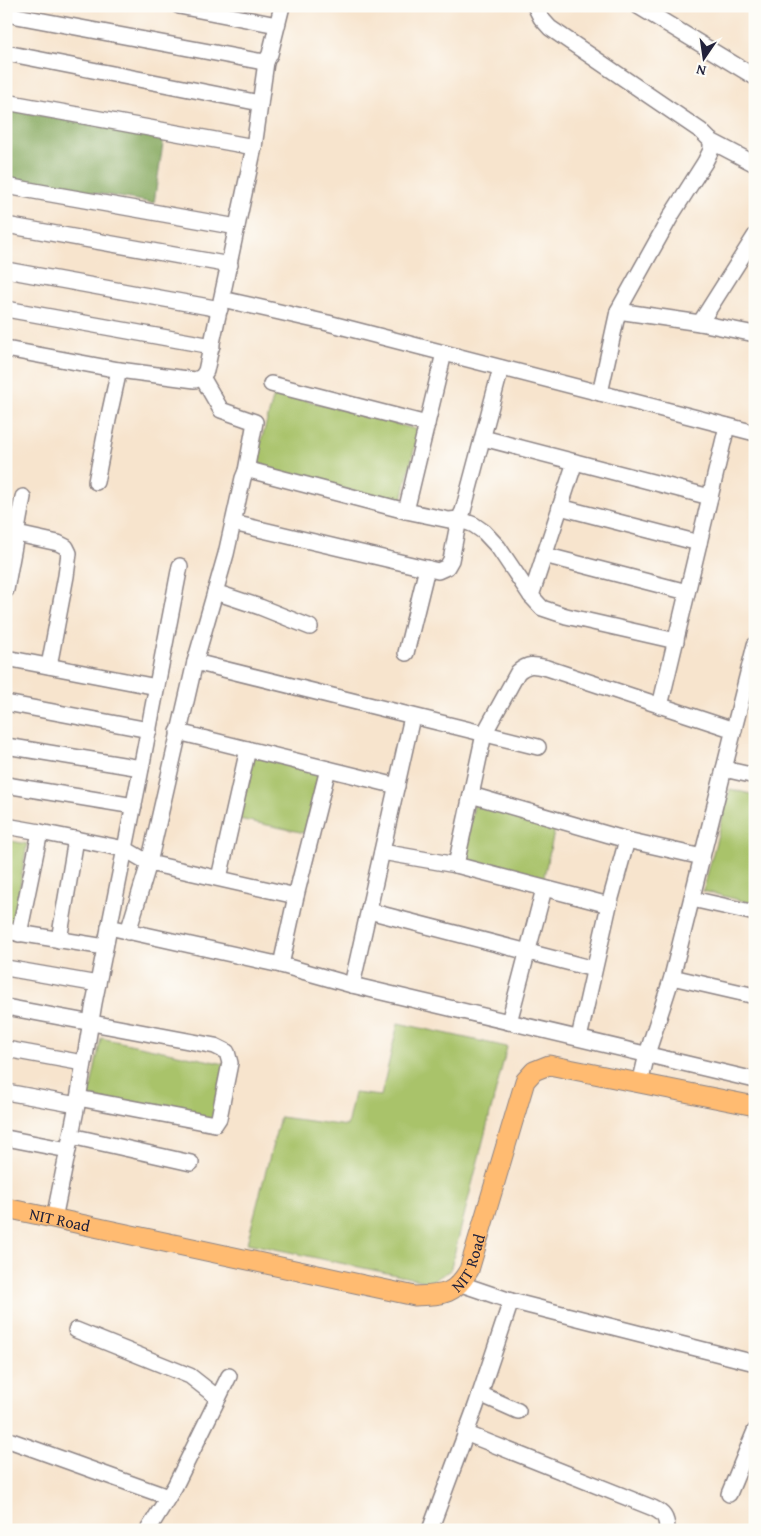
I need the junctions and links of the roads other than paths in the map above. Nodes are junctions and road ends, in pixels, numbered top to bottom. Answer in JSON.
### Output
{"nodes":[{"id":1,"x":179,"y":6,"type":"edge"},
{"id":2,"x":282,"y":6,"type":"edge"},
{"id":3,"x":535,"y":6,"type":"edge"},
{"id":4,"x":638,"y":6,"type":"edge"},
{"id":5,"x":8,"y":16,"type":"edge"},
{"id":6,"x":277,"y":25,"type":"junction"},
{"id":7,"x":6,"y":53,"type":"edge"},
{"id":8,"x":266,"y":62,"type":"junction"},
{"id":9,"x":755,"y":77,"type":"edge"},
{"id":10,"x":6,"y":102,"type":"edge"},
{"id":11,"x":260,"y":103,"type":"junction"},
{"id":12,"x":711,"y":141,"type":"junction"},
{"id":13,"x":254,"y":147,"type":"junction"},
{"id":14,"x":755,"y":164,"type":"edge"},
{"id":15,"x":6,"y":186,"type":"edge"},
{"id":16,"x":6,"y":225,"type":"edge"},
{"id":17,"x":238,"y":227,"type":"junction"},
{"id":18,"x":755,"y":236,"type":"edge"},
{"id":19,"x":230,"y":265,"type":"junction"},
{"id":20,"x":6,"y":270,"type":"edge"},
{"id":21,"x":221,"y":304,"type":"junction"},
{"id":22,"x":6,"y":309,"type":"edge"},
{"id":23,"x":618,"y":311,"type":"junction"},
{"id":24,"x":700,"y":323,"type":"junction"},
{"id":25,"x":755,"y":334,"type":"edge"},
{"id":26,"x":212,"y":346,"type":"junction"},
{"id":27,"x":6,"y":349,"type":"edge"},
{"id":28,"x":444,"y":353,"type":"junction"},
{"id":29,"x":501,"y":368,"type":"junction"},
{"id":30,"x":120,"y":370,"type":"junction"},
{"id":31,"x":202,"y":377,"type":"junction"},
{"id":32,"x":271,"y":384,"type":"dead end"},
{"id":33,"x":600,"y":393,"type":"junction"},
{"id":34,"x":427,"y":424,"type":"junction"},
{"id":35,"x":726,"y":426,"type":"junction"},
{"id":36,"x":755,"y":433,"type":"edge"},
{"id":37,"x":483,"y":438,"type":"junction"},
{"id":38,"x":575,"y":462,"type":"junction"},
{"id":39,"x":246,"y":471,"type":"junction"},
{"id":40,"x":96,"y":482,"type":"dead end"},
{"id":41,"x":23,"y":497,"type":"dead end"},
{"id":42,"x":710,"y":497,"type":"junction"},
{"id":43,"x":560,"y":507,"type":"junction"},
{"id":44,"x":406,"y":511,"type":"junction"},
{"id":45,"x":459,"y":519,"type":"junction"},
{"id":46,"x":233,"y":522,"type":"junction"},
{"id":47,"x":16,"y":534,"type":"junction"},
{"id":48,"x":699,"y":543,"type":"junction"},
{"id":49,"x":544,"y":555,"type":"junction"},
{"id":50,"x":180,"y":566,"type":"dead end"},
{"id":51,"x":427,"y":568,"type":"junction"},
{"id":52,"x":217,"y":587,"type":"junction"},
{"id":53,"x":6,"y":590,"type":"edge"},
{"id":54,"x":687,"y":592,"type":"junction"},
{"id":55,"x":531,"y":596,"type":"junction"},
{"id":56,"x":310,"y":627,"type":"dead end"},
{"id":57,"x":676,"y":641,"type":"junction"},
{"id":58,"x":755,"y":645,"type":"edge"},
{"id":59,"x":406,"y":653,"type":"dead end"},
{"id":60,"x":6,"y":658,"type":"edge"},
{"id":61,"x":195,"y":662,"type":"junction"},
{"id":62,"x":49,"y":666,"type":"junction"},
{"id":63,"x":157,"y":687,"type":"junction"},
{"id":64,"x":749,"y":688,"type":"edge"},
{"id":65,"x":6,"y":703,"type":"edge"},
{"id":66,"x":660,"y":706,"type":"junction"},
{"id":67,"x":412,"y":716,"type":"junction"},
{"id":68,"x":149,"y":730,"type":"junction"},
{"id":69,"x":734,"y":730,"type":"junction"},
{"id":70,"x":178,"y":732,"type":"junction"},
{"id":71,"x":484,"y":734,"type":"junction"},
{"id":72,"x":6,"y":746,"type":"edge"},
{"id":73,"x":538,"y":747,"type":"dead end"},
{"id":74,"x":248,"y":749,"type":"junction"},
{"id":75,"x":141,"y":768,"type":"junction"},
{"id":76,"x":328,"y":769,"type":"junction"},
{"id":77,"x":724,"y":769,"type":"junction"},
{"id":78,"x":755,"y":776,"type":"edge"},
{"id":79,"x":6,"y":785,"type":"edge"},
{"id":80,"x":397,"y":786,"type":"junction"},
{"id":81,"x":471,"y":795,"type":"junction"},
{"id":82,"x":134,"y":806,"type":"junction"},
{"id":83,"x":6,"y":826,"type":"edge"},
{"id":84,"x":40,"y":832,"type":"junction"},
{"id":85,"x":76,"y":839,"type":"junction"},
{"id":86,"x":626,"y":840,"type":"junction"},
{"id":87,"x":125,"y":849,"type":"junction"},
{"id":88,"x":382,"y":852,"type":"junction"},
{"id":89,"x":702,"y":857,"type":"junction"},
{"id":90,"x":149,"y":863,"type":"junction"},
{"id":91,"x":456,"y":865,"type":"junction"},
{"id":92,"x":219,"y":878,"type":"junction"},
{"id":93,"x":544,"y":889,"type":"junction"},
{"id":94,"x":296,"y":896,"type":"junction"},
{"id":95,"x":692,"y":899,"type":"junction"},
{"id":96,"x":609,"y":905,"type":"junction"},
{"id":97,"x":369,"y":912,"type":"junction"},
{"id":98,"x":755,"y":912,"type":"edge"},
{"id":99,"x":109,"y":927,"type":"junction"},
{"id":100,"x":13,"y":932,"type":"edge"},
{"id":101,"x":128,"y":932,"type":"junction"},
{"id":102,"x":59,"y":940,"type":"junction"},
{"id":103,"x":105,"y":947,"type":"junction"},
{"id":104,"x":527,"y":952,"type":"junction"},
{"id":105,"x":281,"y":965,"type":"junction"},
{"id":106,"x":6,"y":968,"type":"edge"},
{"id":107,"x":594,"y":969,"type":"junction"},
{"id":108,"x":672,"y":977,"type":"junction"},
{"id":109,"x":98,"y":984,"type":"junction"},
{"id":110,"x":352,"y":985,"type":"junction"},
{"id":111,"x":755,"y":996,"type":"edge"},
{"id":112,"x":6,"y":1007,"type":"edge"},
{"id":113,"x":90,"y":1022,"type":"junction"},
{"id":114,"x":508,"y":1022,"type":"junction"},
{"id":115,"x":579,"y":1038,"type":"junction"},
{"id":116,"x":6,"y":1049,"type":"edge"},
{"id":117,"x":647,"y":1054,"type":"junction"},
{"id":118,"x":83,"y":1063,"type":"junction"},
{"id":119,"x":755,"y":1080,"type":"edge"},
{"id":120,"x":640,"y":1084,"type":"junction"},
{"id":121,"x":6,"y":1092,"type":"edge"},
{"id":122,"x":77,"y":1102,"type":"junction"},
{"id":123,"x":755,"y":1106,"type":"edge"},
{"id":124,"x":6,"y":1138,"type":"edge"},
{"id":125,"x":69,"y":1143,"type":"junction"},
{"id":126,"x":191,"y":1163,"type":"dead end"},
{"id":127,"x":6,"y":1208,"type":"edge"},
{"id":128,"x":54,"y":1219,"type":"junction"},
{"id":129,"x":461,"y":1284,"type":"junction"},
{"id":130,"x":511,"y":1301,"type":"junction"},
{"id":131,"x":76,"y":1330,"type":"dead end"},
{"id":132,"x":755,"y":1363,"type":"edge"},
{"id":133,"x":229,"y":1376,"type":"dead end"},
{"id":134,"x":480,"y":1394,"type":"junction"},
{"id":135,"x":218,"y":1398,"type":"junction"},
{"id":136,"x":518,"y":1411,"type":"dead end"},
{"id":137,"x":755,"y":1431,"type":"edge"},
{"id":138,"x":466,"y":1433,"type":"junction"},
{"id":139,"x":6,"y":1439,"type":"edge"},
{"id":140,"x":729,"y":1494,"type":"dead end"},
{"id":141,"x":168,"y":1497,"type":"junction"},
{"id":142,"x":148,"y":1530,"type":"edge"},
{"id":143,"x":430,"y":1530,"type":"edge"},
{"id":144,"x":667,"y":1530,"type":"edge"}],
"edges":[{"from":1,"to":6,"type":"street"},
{"from":2,"to":6,"type":"street"},
{"from":3,"to":12,"type":"street"},
{"from":4,"to":9,"type":"street"},
{"from":5,"to":8,"type":"street"},
{"from":6,"to":8,"type":"street"},
{"from":7,"to":11,"type":"street"},
{"from":8,"to":11,"type":"street"},
{"from":10,"to":13,"type":"street"},
{"from":11,"to":13,"type":"street"},
{"from":12,"to":14,"type":"street"},
{"from":12,"to":23,"type":"street"},
{"from":13,"to":17,"type":"street"},
{"from":15,"to":17,"type":"street"},
{"from":16,"to":19,"type":"street"},
{"from":17,"to":19,"type":"street"},
{"from":18,"to":24,"type":"street"},
{"from":19,"to":21,"type":"street"},
{"from":20,"to":21,"type":"street"},
{"from":21,"to":26,"type":"street"},
{"from":21,"to":28,"type":"street"},
{"from":22,"to":26,"type":"street"},
{"from":23,"to":24,"type":"street"},
{"from":23,"to":33,"type":"street"},
{"from":24,"to":25,"type":"street"},
{"from":26,"to":31,"type":"street"},
{"from":27,"to":30,"type":"street"},
{"from":28,"to":29,"type":"street"},
{"from":28,"to":34,"type":"street"},
{"from":29,"to":33,"type":"street"},
{"from":29,"to":37,"type":"street"},
{"from":30,"to":31,"type":"street"},
{"from":30,"to":40,"type":"street"},
{"from":31,"to":39,"type":"street"},
{"from":32,"to":34,"type":"street"},
{"from":33,"to":35,"type":"street"},
{"from":34,"to":44,"type":"street"},
{"from":35,"to":36,"type":"street"},
{"from":35,"to":42,"type":"street"},
{"from":37,"to":38,"type":"street"},
{"from":37,"to":45,"type":"street"},
{"from":38,"to":42,"type":"street"},
{"from":38,"to":43,"type":"street"},
{"from":39,"to":44,"type":"street"},
{"from":39,"to":46,"type":"street"},
{"from":41,"to":47,"type":"street"},
{"from":42,"to":48,"type":"street"},
{"from":43,"to":48,"type":"street"},
{"from":43,"to":49,"type":"street"},
{"from":44,"to":45,"type":"street"},
{"from":45,"to":51,"type":"street"},
{"from":45,"to":55,"type":"street"},
{"from":46,"to":51,"type":"street"},
{"from":46,"to":52,"type":"street"},
{"from":47,"to":53,"type":"street"},
{"from":47,"to":62,"type":"street"},
{"from":48,"to":54,"type":"street"},
{"from":49,"to":54,"type":"street"},
{"from":49,"to":55,"type":"street"},
{"from":50,"to":63,"type":"street"},
{"from":51,"to":59,"type":"street"},
{"from":52,"to":56,"type":"street"},
{"from":52,"to":61,"type":"street"},
{"from":54,"to":57,"type":"street"},
{"from":55,"to":57,"type":"street"},
{"from":57,"to":66,"type":"street"},
{"from":58,"to":64,"type":"street"},
{"from":60,"to":62,"type":"street"},
{"from":61,"to":67,"type":"street"},
{"from":61,"to":70,"type":"street"},
{"from":62,"to":63,"type":"street"},
{"from":63,"to":68,"type":"street"},
{"from":64,"to":69,"type":"street"},
{"from":65,"to":68,"type":"street"},
{"from":66,"to":69,"type":"street"},
{"from":66,"to":71,"type":"street"},
{"from":67,"to":71,"type":"street"},
{"from":67,"to":80,"type":"street"},
{"from":68,"to":75,"type":"street"},
{"from":69,"to":77,"type":"street"},
{"from":70,"to":74,"type":"street"},
{"from":70,"to":90,"type":"street"},
{"from":71,"to":73,"type":"street"},
{"from":71,"to":81,"type":"street"},
{"from":72,"to":75,"type":"street"},
{"from":74,"to":76,"type":"street"},
{"from":74,"to":92,"type":"street"},
{"from":75,"to":82,"type":"street"},
{"from":76,"to":80,"type":"street"},
{"from":76,"to":94,"type":"street"},
{"from":77,"to":78,"type":"street"},
{"from":77,"to":89,"type":"street"},
{"from":79,"to":82,"type":"street"},
{"from":80,"to":88,"type":"street"},
{"from":81,"to":86,"type":"street"},
{"from":81,"to":91,"type":"street"},
{"from":82,"to":87,"type":"street"},
{"from":83,"to":84,"type":"street"},
{"from":84,"to":85,"type":"street"},
{"from":84,"to":100,"type":"street"},
{"from":85,"to":87,"type":"street"},
{"from":85,"to":102,"type":"street"},
{"from":86,"to":89,"type":"street"},
{"from":86,"to":96,"type":"street"},
{"from":87,"to":90,"type":"street"},
{"from":87,"to":99,"type":"street"},
{"from":88,"to":91,"type":"street"},
{"from":88,"to":97,"type":"street"},
{"from":89,"to":95,"type":"street"},
{"from":90,"to":92,"type":"street"},
{"from":90,"to":101,"type":"street"},
{"from":91,"to":93,"type":"street"},
{"from":92,"to":94,"type":"street"},
{"from":93,"to":96,"type":"street"},
{"from":93,"to":104,"type":"street"},
{"from":94,"to":105,"type":"street"},
{"from":95,"to":98,"type":"street"},
{"from":95,"to":108,"type":"street"},
{"from":96,"to":107,"type":"street"},
{"from":97,"to":104,"type":"street"},
{"from":97,"to":110,"type":"street"},
{"from":99,"to":101,"type":"street"},
{"from":99,"to":103,"type":"street"},
{"from":100,"to":102,"type":"street"},
{"from":101,"to":105,"type":"street"},
{"from":102,"to":103,"type":"street"},
{"from":103,"to":109,"type":"street"},
{"from":104,"to":107,"type":"street"},
{"from":104,"to":114,"type":"street"},
{"from":105,"to":110,"type":"street"},
{"from":106,"to":109,"type":"street"},
{"from":107,"to":115,"type":"street"},
{"from":108,"to":111,"type":"street"},
{"from":108,"to":117,"type":"street"},
{"from":109,"to":113,"type":"street"},
{"from":110,"to":114,"type":"street"},
{"from":112,"to":113,"type":"street"},
{"from":113,"to":118,"type":"street"},
{"from":113,"to":122,"type":"street"},
{"from":114,"to":115,"type":"street"},
{"from":115,"to":117,"type":"street"},
{"from":116,"to":118,"type":"street"},
{"from":117,"to":119,"type":"street"},
{"from":117,"to":120,"type":"street"},
{"from":118,"to":122,"type":"street"},
{"from":120,"to":123,"type":"main road","name":"NIT Road"},
{"from":120,"to":129,"type":"main road","name":"NIT Road"},
{"from":121,"to":122,"type":"street"},
{"from":122,"to":125,"type":"street"},
{"from":124,"to":125,"type":"street"},
{"from":125,"to":126,"type":"street"},
{"from":125,"to":128,"type":"street"},
{"from":127,"to":128,"type":"main road","name":"NIT Road"},
{"from":128,"to":129,"type":"main road","name":"NIT Road"},
{"from":129,"to":130,"type":"street"},
{"from":130,"to":132,"type":"street"},
{"from":130,"to":134,"type":"street"},
{"from":131,"to":135,"type":"street"},
{"from":133,"to":135,"type":"street"},
{"from":134,"to":136,"type":"street"},
{"from":134,"to":138,"type":"street"},
{"from":135,"to":141,"type":"street"},
{"from":137,"to":140,"type":"street"},
{"from":138,"to":143,"type":"street"},
{"from":138,"to":144,"type":"street"},
{"from":139,"to":141,"type":"street"},
{"from":141,"to":142,"type":"street"}]}
